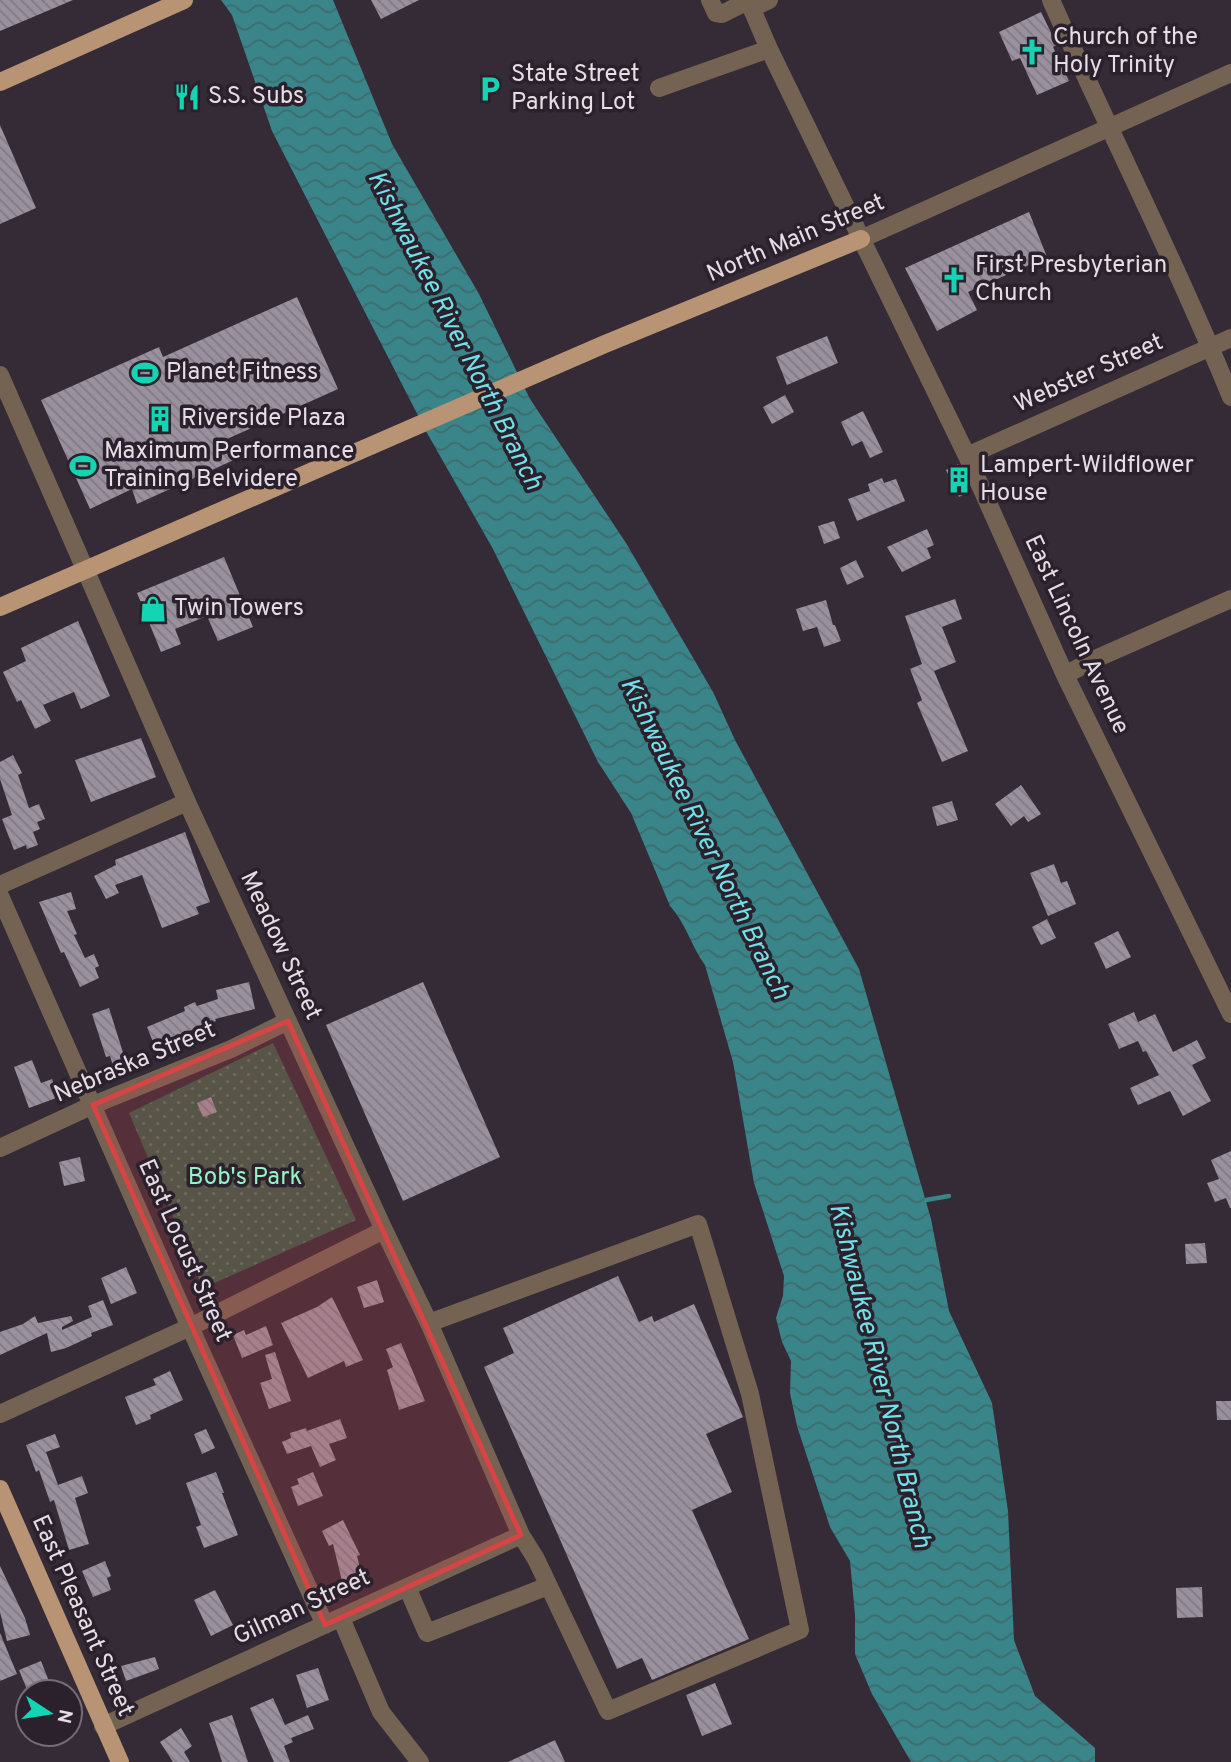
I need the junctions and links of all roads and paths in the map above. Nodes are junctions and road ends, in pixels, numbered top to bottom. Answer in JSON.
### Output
{"nodes":[{"id":1,"x":184,"y":0,"type":"edge"},
{"id":2,"x":710,"y":0,"type":"edge"},
{"id":3,"x":769,"y":0,"type":"edge"},
{"id":4,"x":1051,"y":0,"type":"edge"},
{"id":5,"x":749,"y":3,"type":"edge"},
{"id":6,"x":769,"y":49,"type":"junction"},
{"id":7,"x":1231,"y":74,"type":"edge"},
{"id":8,"x":0,"y":82,"type":"edge"},
{"id":9,"x":659,"y":88,"type":"dead end"},
{"id":10,"x":1108,"y":129,"type":"junction"},
{"id":11,"x":861,"y":239,"type":"junction"},
{"id":12,"x":1231,"y":338,"type":"edge"},
{"id":13,"x":1210,"y":347,"type":"junction"},
{"id":14,"x":0,"y":375,"type":"edge"},
{"id":15,"x":1231,"y":397,"type":"edge"},
{"id":16,"x":967,"y":456,"type":"junction"},
{"id":17,"x":84,"y":569,"type":"junction"},
{"id":18,"x":1231,"y":599,"type":"edge"},
{"id":19,"x":0,"y":607,"type":"edge"},
{"id":20,"x":1065,"y":675,"type":"junction"},
{"id":21,"x":187,"y":802,"type":"junction"},
{"id":22,"x":0,"y":885,"type":"edge"},
{"id":23,"x":0,"y":896,"type":"edge"},
{"id":24,"x":1231,"y":1014,"type":"edge"},
{"id":25,"x":288,"y":1021,"type":"junction"},
{"id":26,"x":93,"y":1105,"type":"junction"},
{"id":27,"x":0,"y":1148,"type":"edge"},
{"id":28,"x":384,"y":1230,"type":"junction"},
{"id":29,"x":429,"y":1323,"type":"junction"},
{"id":30,"x":190,"y":1327,"type":"junction"},
{"id":31,"x":0,"y":1414,"type":"edge"},
{"id":32,"x":0,"y":1489,"type":"edge"},
{"id":33,"x":521,"y":1535,"type":"junction"},
{"id":34,"x":548,"y":1586,"type":"junction"},
{"id":35,"x":407,"y":1587,"type":"junction"},
{"id":36,"x":333,"y":1621,"type":"junction"},
{"id":37,"x":103,"y":1726,"type":"junction"},
{"id":38,"x":120,"y":1762,"type":"edge"},
{"id":39,"x":420,"y":1762,"type":"edge"}],
"edges":[{"from":1,"to":8,"type":"main road"},
{"from":2,"to":5,"type":"street"},
{"from":3,"to":5,"type":"street"},
{"from":4,"to":10,"type":"street"},
{"from":5,"to":6,"type":"street","name":"East Lincoln Avenue"},
{"from":6,"to":9,"type":"street"},
{"from":6,"to":11,"type":"street","name":"East Lincoln Avenue"},
{"from":7,"to":10,"type":"street","name":"North Main Street"},
{"from":10,"to":11,"type":"street","name":"North Main Street"},
{"from":10,"to":13,"type":"street"},
{"from":11,"to":16,"type":"street","name":"East Lincoln Avenue"},
{"from":11,"to":17,"type":"main road","name":"North Main Street"},
{"from":12,"to":13,"type":"street","name":"Webster Street"},
{"from":13,"to":15,"type":"street"},
{"from":13,"to":16,"type":"street","name":"Webster Street"},
{"from":14,"to":17,"type":"street","name":"Meadow Street"},
{"from":16,"to":20,"type":"street","name":"East Lincoln Avenue"},
{"from":17,"to":19,"type":"main road","name":"North Main Street"},
{"from":17,"to":21,"type":"street","name":"Meadow Street"},
{"from":18,"to":20,"type":"street"},
{"from":20,"to":24,"type":"street","name":"East Lincoln Avenue"},
{"from":21,"to":22,"type":"street"},
{"from":21,"to":25,"type":"street","name":"Meadow Street"},
{"from":23,"to":26,"type":"street","name":"East Locust Street"},
{"from":25,"to":26,"type":"street","name":"Nebraska Street"},
{"from":25,"to":28,"type":"street","name":"Meadow Street"},
{"from":26,"to":27,"type":"street","name":"Nebraska Street"},
{"from":26,"to":30,"type":"street","name":"East Locust Street"},
{"from":28,"to":29,"type":"street","name":"Meadow Street"},
{"from":28,"to":30,"type":"street"},
{"from":29,"to":33,"type":"street","name":"Meadow Street"},
{"from":29,"to":34,"type":"street","name":"Meadow Street"},
{"from":30,"to":31,"type":"street"},
{"from":30,"to":36,"type":"street","name":"East Locust Street"},
{"from":32,"to":37,"type":"main road","name":"East Pleasant Street"},
{"from":33,"to":34,"type":"street","name":"Meadow Street"},
{"from":33,"to":35,"type":"street","name":"Gilman Street"},
{"from":34,"to":35,"type":"street"},
{"from":35,"to":36,"type":"street","name":"Gilman Street"},
{"from":36,"to":37,"type":"street","name":"Gilman Street"},
{"from":36,"to":39,"type":"street","name":"East Locust Street"},
{"from":37,"to":38,"type":"main road","name":"East Pleasant Street"}]}
